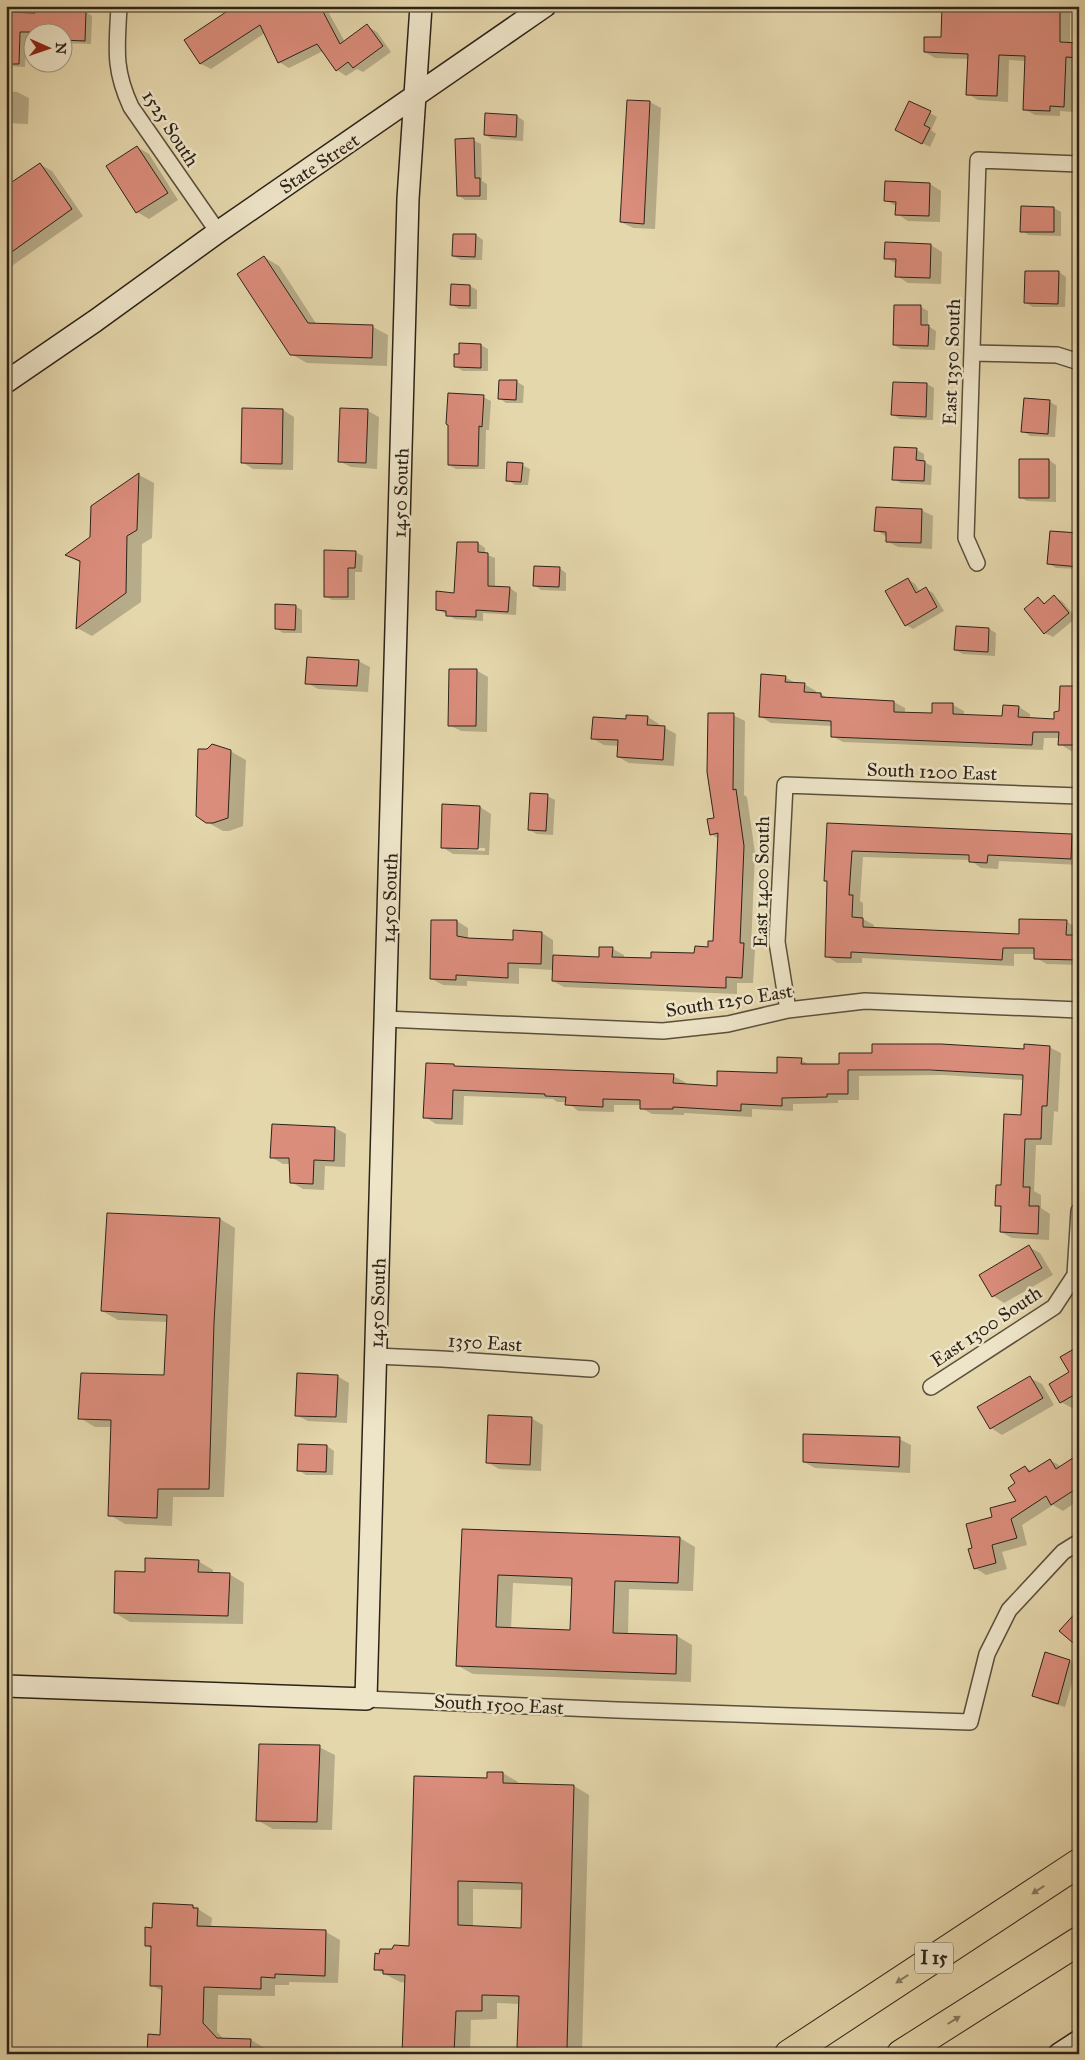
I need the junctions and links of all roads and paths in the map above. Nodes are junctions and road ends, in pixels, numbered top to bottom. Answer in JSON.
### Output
{"nodes":[{"id":1,"x":119,"y":6,"type":"edge"},
{"id":2,"x":421,"y":6,"type":"edge"},
{"id":3,"x":545,"y":6,"type":"edge"},
{"id":4,"x":415,"y":97,"type":"junction"},
{"id":5,"x":1079,"y":164,"type":"edge"},
{"id":6,"x":218,"y":232,"type":"junction"},
{"id":7,"x":972,"y":353,"type":"junction"},
{"id":8,"x":1079,"y":362,"type":"edge"},
{"id":9,"x":6,"y":382,"type":"edge"},
{"id":10,"x":977,"y":563,"type":"dead end"},
{"id":11,"x":784,"y":786,"type":"joint"},
{"id":12,"x":1079,"y":796,"type":"edge"},
{"id":13,"x":788,"y":1010,"type":"junction"},
{"id":14,"x":1079,"y":1010,"type":"edge"},
{"id":15,"x":385,"y":1018,"type":"junction"},
{"id":16,"x":1079,"y":1211,"type":"edge"},
{"id":17,"x":376,"y":1356,"type":"junction"},
{"id":18,"x":591,"y":1369,"type":"dead end"},
{"id":19,"x":931,"y":1387,"type":"dead end"},
{"id":20,"x":1079,"y":1542,"type":"edge"},
{"id":21,"x":16,"y":1686,"type":"edge"},
{"id":22,"x":366,"y":1699,"type":"junction"},
{"id":23,"x":1079,"y":1863,"type":"edge"},
{"id":24,"x":1079,"y":1941,"type":"edge"},
{"id":25,"x":1079,"y":2041,"type":"edge"},
{"id":26,"x":907,"y":2051,"type":"edge"},
{"id":27,"x":789,"y":2054,"type":"edge"},
{"id":28,"x":1059,"y":2054,"type":"edge"}],
"edges":[{"from":1,"to":6,"type":"street","name":"1525 South"},
{"from":2,"to":4,"type":"street","name":"1450 South"},
{"from":3,"to":4,"type":"street","name":"State Street"},
{"from":4,"to":6,"type":"street","name":"State Street"},
{"from":4,"to":15,"type":"street","name":"1450 South"},
{"from":5,"to":7,"type":"street","name":"East 1350 South"},
{"from":6,"to":9,"type":"street","name":"State Street"},
{"from":7,"to":8,"type":"street"},
{"from":7,"to":10,"type":"street","name":"East 1350 South"},
{"from":11,"to":12,"type":"street","name":"South 1200 East"},
{"from":11,"to":13,"type":"street","name":"East 1400 South"},
{"from":13,"to":14,"type":"street","name":"South 1250 East"},
{"from":13,"to":15,"type":"street","name":"South 1250 East"},
{"from":15,"to":17,"type":"street","name":"1450 South"},
{"from":16,"to":19,"type":"street","name":"East 1300 South"},
{"from":17,"to":18,"type":"street","name":"1350 East"},
{"from":17,"to":22,"type":"street","name":"1450 South"},
{"from":20,"to":22,"type":"street","name":"South 1500 East"},
{"from":21,"to":22,"type":"street","name":"South 1500 East"},
{"from":23,"to":27,"type":"highway","number":"I 15","one_way":true},
{"from":26,"to":24,"type":"highway","one_way":true},
{"from":25,"to":28,"type":"street"}]}
